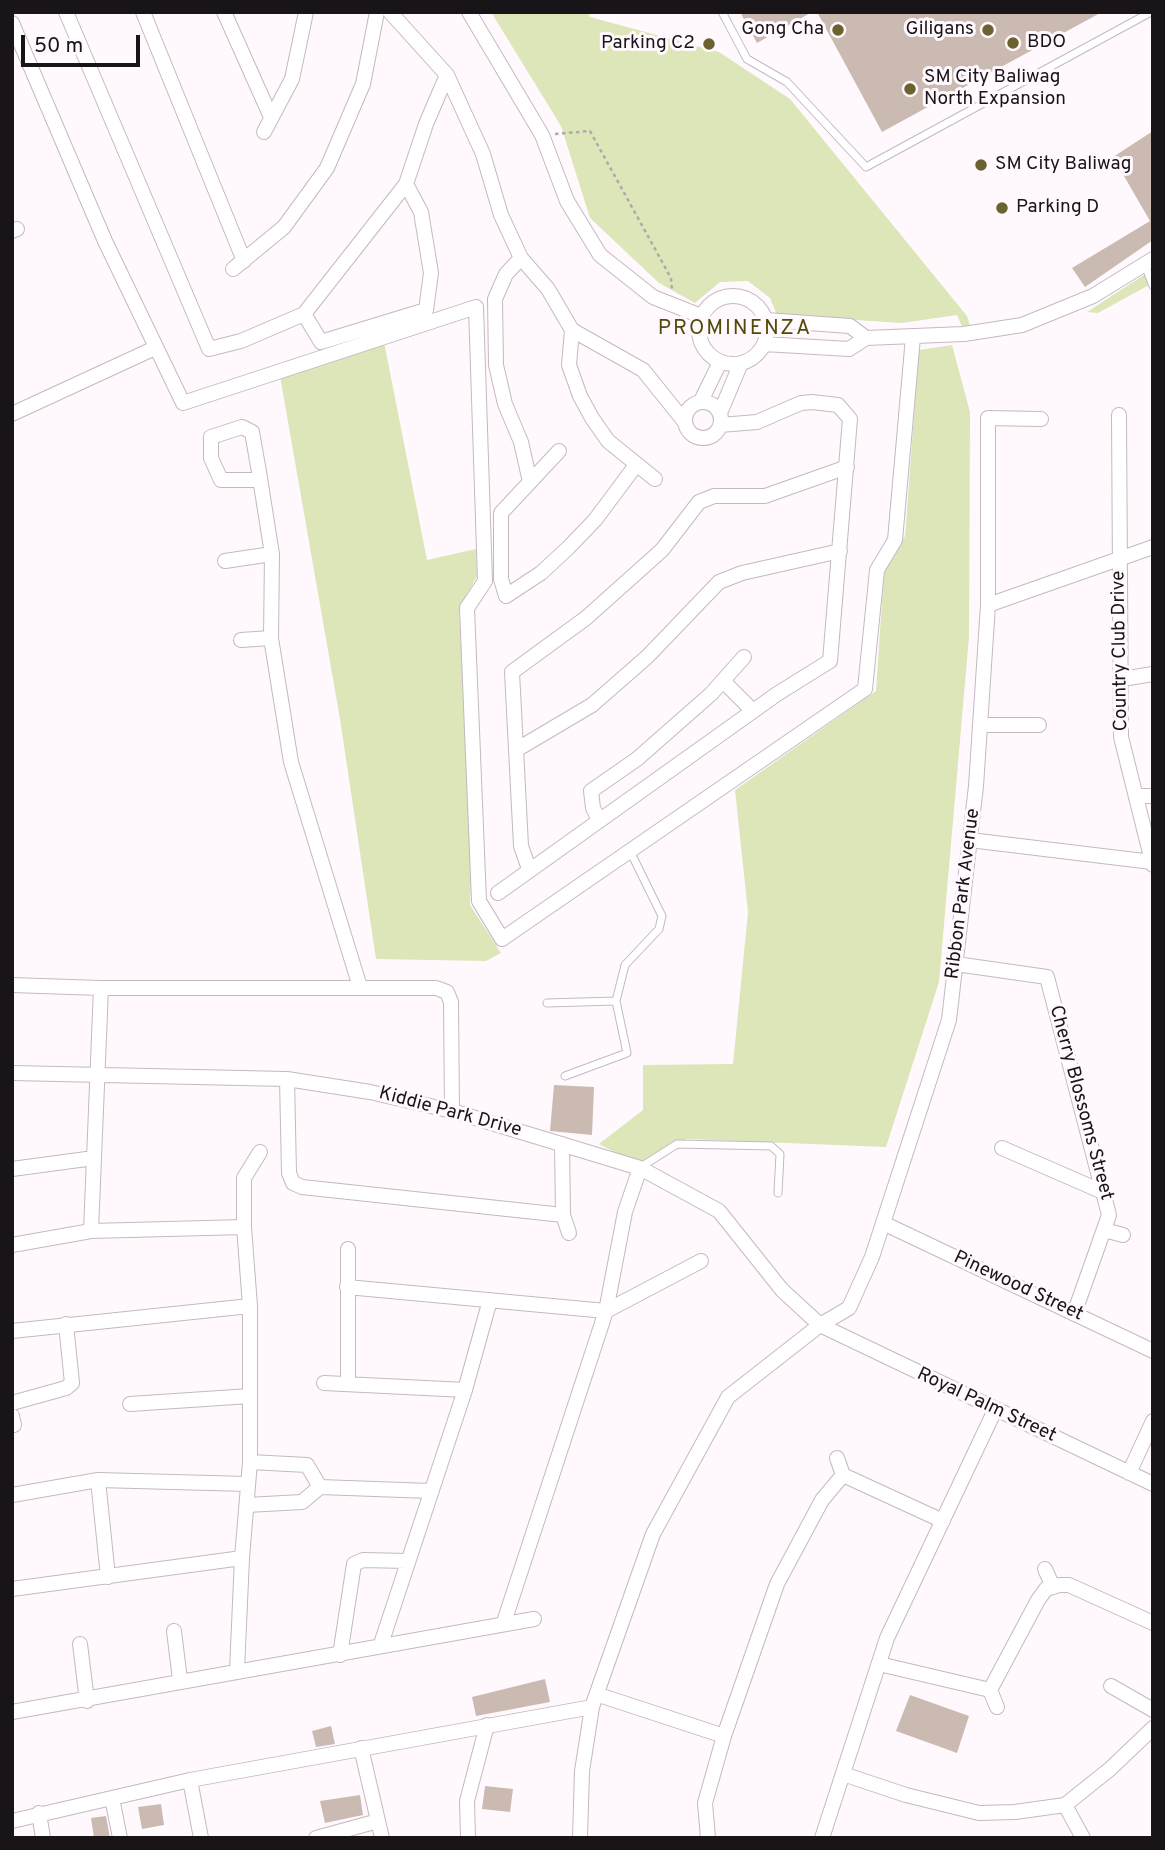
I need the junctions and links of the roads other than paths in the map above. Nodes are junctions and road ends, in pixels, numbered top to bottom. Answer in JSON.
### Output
{"nodes":[{"id":1,"x":66,"y":12,"type":"edge"},
{"id":2,"x":144,"y":12,"type":"edge"},
{"id":3,"x":224,"y":12,"type":"edge"},
{"id":4,"x":306,"y":12,"type":"edge"},
{"id":5,"x":377,"y":12,"type":"edge"},
{"id":6,"x":390,"y":12,"type":"edge"},
{"id":7,"x":469,"y":12,"type":"edge"},
{"id":8,"x":722,"y":12,"type":"edge"},
{"id":9,"x":1151,"y":12,"type":"edge"},
{"id":10,"x":12,"y":23,"type":"edge"},
{"id":11,"x":447,"y":75,"type":"junction"},
{"id":12,"x":270,"y":115,"type":"junction"},
{"id":13,"x":264,"y":132,"type":"dead end"},
{"id":14,"x":406,"y":184,"type":"junction"},
{"id":15,"x":521,"y":258,"type":"junction"},
{"id":16,"x":1149,"y":262,"type":"edge"},
{"id":17,"x":1153,"y":286,"type":"edge"},
{"id":18,"x":304,"y":314,"type":"junction"},
{"id":19,"x":701,"y":316,"type":"junction"},
{"id":20,"x":766,"y":320,"type":"junction"},
{"id":21,"x":572,"y":330,"type":"junction"},
{"id":22,"x":913,"y":337,"type":"junction"},
{"id":23,"x":866,"y":338,"type":"junction"},
{"id":24,"x":764,"y":344,"type":"junction"},
{"id":25,"x":155,"y":348,"type":"junction"},
{"id":26,"x":720,"y":362,"type":"junction"},
{"id":27,"x":741,"y":363,"type":"junction"},
{"id":28,"x":701,"y":401,"type":"junction"},
{"id":29,"x":12,"y":414,"type":"edge"},
{"id":30,"x":1119,"y":415,"type":"dead end"},
{"id":31,"x":720,"y":419,"type":"junction"},
{"id":32,"x":1041,"y":419,"type":"dead end"},
{"id":33,"x":684,"y":421,"type":"junction"},
{"id":34,"x":559,"y":451,"type":"dead end"},
{"id":35,"x":636,"y":465,"type":"junction"},
{"id":36,"x":847,"y":467,"type":"junction"},
{"id":37,"x":655,"y":479,"type":"dead end"},
{"id":38,"x":260,"y":480,"type":"junction"},
{"id":39,"x":530,"y":482,"type":"junction"},
{"id":40,"x":1153,"y":547,"type":"edge"},
{"id":41,"x":840,"y":551,"type":"junction"},
{"id":42,"x":272,"y":554,"type":"junction"},
{"id":43,"x":1120,"y":558,"type":"junction"},
{"id":44,"x":225,"y":561,"type":"dead end"},
{"id":45,"x":988,"y":605,"type":"junction"},
{"id":46,"x":271,"y":638,"type":"junction"},
{"id":47,"x":241,"y":640,"type":"dead end"},
{"id":48,"x":744,"y":657,"type":"dead end"},
{"id":49,"x":1153,"y":674,"type":"edge"},
{"id":50,"x":1122,"y":679,"type":"junction"},
{"id":51,"x":723,"y":681,"type":"junction"},
{"id":52,"x":753,"y":711,"type":"junction"},
{"id":53,"x":980,"y":725,"type":"junction"},
{"id":54,"x":1039,"y":725,"type":"dead end"},
{"id":55,"x":516,"y":750,"type":"junction"},
{"id":56,"x":1136,"y":796,"type":"junction"},
{"id":57,"x":1153,"y":796,"type":"edge"},
{"id":58,"x":599,"y":820,"type":"junction"},
{"id":59,"x":970,"y":841,"type":"junction"},
{"id":60,"x":630,"y":851,"type":"junction"},
{"id":61,"x":1152,"y":863,"type":"edge"},
{"id":62,"x":529,"y":869,"type":"junction"},
{"id":63,"x":498,"y":893,"type":"dead end"},
{"id":64,"x":956,"y":964,"type":"junction"},
{"id":65,"x":12,"y":985,"type":"edge"},
{"id":66,"x":360,"y":986,"type":"junction"},
{"id":67,"x":101,"y":988,"type":"junction"},
{"id":68,"x":616,"y":1001,"type":"junction"},
{"id":69,"x":547,"y":1003,"type":"dead end"},
{"id":70,"x":12,"y":1073,"type":"edge"},
{"id":71,"x":99,"y":1074,"type":"junction"},
{"id":72,"x":565,"y":1076,"type":"dead end"},
{"id":73,"x":287,"y":1079,"type":"junction"},
{"id":74,"x":452,"y":1111,"type":"junction"},
{"id":75,"x":562,"y":1144,"type":"junction"},
{"id":76,"x":1002,"y":1148,"type":"dead end"},
{"id":77,"x":260,"y":1152,"type":"dead end"},
{"id":78,"x":94,"y":1157,"type":"junction"},
{"id":79,"x":640,"y":1168,"type":"junction"},
{"id":80,"x":12,"y":1169,"type":"edge"},
{"id":81,"x":1103,"y":1192,"type":"junction"},
{"id":82,"x":778,"y":1193,"type":"dead end"},
{"id":83,"x":564,"y":1215,"type":"junction"},
{"id":84,"x":883,"y":1223,"type":"junction"},
{"id":85,"x":244,"y":1227,"type":"junction"},
{"id":86,"x":1104,"y":1230,"type":"junction"},
{"id":87,"x":91,"y":1231,"type":"junction"},
{"id":88,"x":569,"y":1233,"type":"dead end"},
{"id":89,"x":1123,"y":1235,"type":"dead end"},
{"id":90,"x":12,"y":1245,"type":"edge"},
{"id":91,"x":348,"y":1249,"type":"dead end"},
{"id":92,"x":701,"y":1261,"type":"dead end"},
{"id":93,"x":347,"y":1287,"type":"junction"},
{"id":94,"x":491,"y":1300,"type":"junction"},
{"id":95,"x":250,"y":1306,"type":"junction"},
{"id":96,"x":606,"y":1311,"type":"junction"},
{"id":97,"x":1074,"y":1314,"type":"junction"},
{"id":98,"x":66,"y":1324,"type":"junction"},
{"id":99,"x":820,"y":1325,"type":"junction"},
{"id":100,"x":12,"y":1331,"type":"edge"},
{"id":101,"x":1153,"y":1351,"type":"edge"},
{"id":102,"x":324,"y":1383,"type":"dead end"},
{"id":103,"x":348,"y":1384,"type":"junction"},
{"id":104,"x":465,"y":1390,"type":"junction"},
{"id":105,"x":250,"y":1396,"type":"junction"},
{"id":106,"x":12,"y":1403,"type":"edge"},
{"id":107,"x":130,"y":1404,"type":"dead end"},
{"id":108,"x":995,"y":1410,"type":"junction"},
{"id":109,"x":1153,"y":1421,"type":"edge"},
{"id":110,"x":837,"y":1458,"type":"dead end"},
{"id":111,"x":250,"y":1462,"type":"junction"},
{"id":112,"x":1129,"y":1473,"type":"junction"},
{"id":113,"x":843,"y":1475,"type":"junction"},
{"id":114,"x":98,"y":1480,"type":"junction"},
{"id":115,"x":247,"y":1484,"type":"junction"},
{"id":116,"x":1153,"y":1484,"type":"edge"},
{"id":117,"x":320,"y":1487,"type":"junction"},
{"id":118,"x":430,"y":1491,"type":"junction"},
{"id":119,"x":12,"y":1495,"type":"edge"},
{"id":120,"x":247,"y":1504,"type":"junction"},
{"id":121,"x":943,"y":1521,"type":"junction"},
{"id":122,"x":242,"y":1558,"type":"junction"},
{"id":123,"x":407,"y":1561,"type":"junction"},
{"id":124,"x":1045,"y":1569,"type":"dead end"},
{"id":125,"x":108,"y":1577,"type":"junction"},
{"id":126,"x":1053,"y":1587,"type":"junction"},
{"id":127,"x":12,"y":1589,"type":"edge"},
{"id":128,"x":534,"y":1619,"type":"dead end"},
{"id":129,"x":504,"y":1622,"type":"junction"},
{"id":130,"x":1153,"y":1623,"type":"edge"},
{"id":131,"x":174,"y":1631,"type":"dead end"},
{"id":132,"x":80,"y":1644,"type":"dead end"},
{"id":133,"x":381,"y":1644,"type":"junction"},
{"id":134,"x":340,"y":1656,"type":"junction"},
{"id":135,"x":879,"y":1664,"type":"junction"},
{"id":136,"x":237,"y":1670,"type":"junction"},
{"id":137,"x":180,"y":1680,"type":"junction"},
{"id":138,"x":1111,"y":1686,"type":"dead end"},
{"id":139,"x":990,"y":1690,"type":"junction"},
{"id":140,"x":87,"y":1701,"type":"junction"},
{"id":141,"x":596,"y":1701,"type":"junction"},
{"id":142,"x":996,"y":1707,"type":"dead end"},
{"id":143,"x":1153,"y":1710,"type":"edge"},
{"id":144,"x":12,"y":1712,"type":"edge"},
{"id":145,"x":487,"y":1725,"type":"junction"},
{"id":146,"x":1153,"y":1728,"type":"edge"},
{"id":147,"x":724,"y":1736,"type":"junction"},
{"id":148,"x":361,"y":1748,"type":"junction"},
{"id":149,"x":843,"y":1774,"type":"junction"},
{"id":150,"x":190,"y":1780,"type":"junction"},
{"id":151,"x":112,"y":1798,"type":"junction"},
{"id":152,"x":1065,"y":1805,"type":"junction"},
{"id":153,"x":39,"y":1813,"type":"junction"},
{"id":154,"x":12,"y":1821,"type":"edge"},
{"id":155,"x":377,"y":1821,"type":"junction"},
{"id":156,"x":43,"y":1838,"type":"edge"},
{"id":157,"x":120,"y":1838,"type":"edge"},
{"id":158,"x":201,"y":1838,"type":"edge"},
{"id":159,"x":316,"y":1838,"type":"edge"},
{"id":160,"x":382,"y":1838,"type":"edge"},
{"id":161,"x":468,"y":1838,"type":"edge"},
{"id":162,"x":580,"y":1838,"type":"edge"},
{"id":163,"x":708,"y":1838,"type":"edge"},
{"id":164,"x":822,"y":1838,"type":"edge"},
{"id":165,"x":1083,"y":1838,"type":"edge"}],
"edges":[{"from":1,"to":18,"type":"street"},
{"from":2,"to":5,"type":"street"},
{"from":3,"to":12,"type":"street"},
{"from":4,"to":12,"type":"street"},
{"from":6,"to":11,"type":"street"},
{"from":7,"to":19,"type":"street"},
{"from":8,"to":9,"type":"lane"},
{"from":10,"to":25,"type":"street"},
{"from":11,"to":14,"type":"street"},
{"from":11,"to":15,"type":"street"},
{"from":12,"to":13,"type":"street"},
{"from":14,"to":18,"type":"street"},
{"from":14,"to":18,"type":"street"},
{"from":15,"to":21,"type":"street"},
{"from":15,"to":39,"type":"street"},
{"from":16,"to":17,"type":"lane"},
{"from":16,"to":22,"type":"street"},
{"from":19,"to":20,"type":"street"},
{"from":19,"to":26,"type":"street"},
{"from":20,"to":23,"type":"street"},
{"from":20,"to":24,"type":"street"},
{"from":21,"to":33,"type":"street"},
{"from":21,"to":35,"type":"street"},
{"from":22,"to":23,"type":"street"},
{"from":22,"to":60,"type":"street"},
{"from":23,"to":24,"type":"street"},
{"from":24,"to":27,"type":"street"},
{"from":25,"to":29,"type":"street"},
{"from":25,"to":60,"type":"street"},
{"from":26,"to":27,"type":"street"},
{"from":26,"to":28,"type":"street"},
{"from":27,"to":31,"type":"street"},
{"from":28,"to":31,"type":"street"},
{"from":28,"to":33,"type":"street"},
{"from":30,"to":43,"type":"street","name":"Country Club Drive"},
{"from":31,"to":33,"type":"street"},
{"from":31,"to":36,"type":"street"},
{"from":32,"to":45,"type":"street","name":"Ribbon Park Avenue"},
{"from":34,"to":39,"type":"street"},
{"from":35,"to":37,"type":"street"},
{"from":35,"to":39,"type":"street"},
{"from":36,"to":41,"type":"street"},
{"from":36,"to":55,"type":"street"},
{"from":38,"to":38,"type":"street"},
{"from":38,"to":42,"type":"street"},
{"from":40,"to":43,"type":"street"},
{"from":41,"to":52,"type":"street"},
{"from":41,"to":55,"type":"street"},
{"from":42,"to":44,"type":"street"},
{"from":42,"to":46,"type":"street"},
{"from":43,"to":45,"type":"street"},
{"from":43,"to":50,"type":"street","name":"Country Club Drive"},
{"from":45,"to":53,"type":"street","name":"Ribbon Park Avenue"},
{"from":46,"to":47,"type":"street"},
{"from":46,"to":66,"type":"street"},
{"from":48,"to":51,"type":"street"},
{"from":49,"to":50,"type":"street"},
{"from":50,"to":56,"type":"street","name":"Country Club Drive"},
{"from":51,"to":52,"type":"street"},
{"from":51,"to":58,"type":"street"},
{"from":52,"to":58,"type":"street"},
{"from":53,"to":54,"type":"street"},
{"from":53,"to":59,"type":"street","name":"Ribbon Park Avenue"},
{"from":55,"to":62,"type":"street"},
{"from":56,"to":57,"type":"street"},
{"from":56,"to":61,"type":"street","name":"Country Club Drive"},
{"from":58,"to":62,"type":"street"},
{"from":59,"to":61,"type":"street"},
{"from":59,"to":64,"type":"street","name":"Ribbon Park Avenue"},
{"from":60,"to":68,"type":"lane"},
{"from":62,"to":63,"type":"street"},
{"from":64,"to":81,"type":"street","name":"Cherry Blossoms Street"},
{"from":64,"to":84,"type":"street","name":"Ribbon Park Avenue"},
{"from":65,"to":67,"type":"street"},
{"from":66,"to":67,"type":"street"},
{"from":66,"to":74,"type":"street"},
{"from":67,"to":71,"type":"street"},
{"from":68,"to":69,"type":"lane"},
{"from":68,"to":72,"type":"lane"},
{"from":70,"to":71,"type":"street","name":"Kiddie Park Drive"},
{"from":71,"to":73,"type":"street","name":"Kiddie Park Drive"},
{"from":71,"to":78,"type":"street"},
{"from":73,"to":74,"type":"street","name":"Kiddie Park Drive"},
{"from":73,"to":83,"type":"street"},
{"from":74,"to":75,"type":"street","name":"Kiddie Park Drive"},
{"from":75,"to":79,"type":"street","name":"Kiddie Park Drive"},
{"from":75,"to":83,"type":"street"},
{"from":76,"to":81,"type":"street"},
{"from":77,"to":85,"type":"street"},
{"from":78,"to":80,"type":"street"},
{"from":78,"to":87,"type":"street"},
{"from":79,"to":82,"type":"lane"},
{"from":79,"to":96,"type":"street"},
{"from":79,"to":99,"type":"street","name":"Kiddie Park Drive"},
{"from":81,"to":86,"type":"street","name":"Cherry Blossoms Street"},
{"from":83,"to":88,"type":"street"},
{"from":84,"to":97,"type":"street","name":"Pinewood Street"},
{"from":84,"to":99,"type":"street","name":"Ribbon Park Avenue"},
{"from":85,"to":87,"type":"street"},
{"from":85,"to":95,"type":"street"},
{"from":86,"to":89,"type":"street"},
{"from":86,"to":97,"type":"street","name":"Cherry Blossoms Street"},
{"from":87,"to":90,"type":"street"},
{"from":91,"to":93,"type":"street"},
{"from":92,"to":96,"type":"street"},
{"from":93,"to":94,"type":"street"},
{"from":93,"to":103,"type":"street"},
{"from":94,"to":96,"type":"street"},
{"from":94,"to":104,"type":"street"},
{"from":95,"to":98,"type":"street"},
{"from":95,"to":105,"type":"street"},
{"from":96,"to":129,"type":"street"},
{"from":97,"to":101,"type":"street","name":"Pinewood Street"},
{"from":98,"to":100,"type":"street"},
{"from":98,"to":106,"type":"street"},
{"from":99,"to":108,"type":"street","name":"Royal Palm Street"},
{"from":99,"to":141,"type":"street","name":"Ribbon Park Avenue"},
{"from":102,"to":103,"type":"street"},
{"from":103,"to":104,"type":"street"},
{"from":104,"to":118,"type":"street"},
{"from":105,"to":107,"type":"street"},
{"from":105,"to":111,"type":"street"},
{"from":108,"to":112,"type":"street","name":"Royal Palm Street"},
{"from":108,"to":121,"type":"street"},
{"from":109,"to":112,"type":"street"},
{"from":110,"to":113,"type":"street"},
{"from":111,"to":115,"type":"street"},
{"from":111,"to":117,"type":"street"},
{"from":112,"to":116,"type":"street","name":"Royal Palm Street"},
{"from":113,"to":121,"type":"street"},
{"from":113,"to":147,"type":"street"},
{"from":114,"to":115,"type":"street"},
{"from":114,"to":119,"type":"street"},
{"from":114,"to":125,"type":"street"},
{"from":115,"to":120,"type":"street"},
{"from":117,"to":118,"type":"street"},
{"from":117,"to":120,"type":"street"},
{"from":118,"to":123,"type":"street"},
{"from":120,"to":122,"type":"street"},
{"from":121,"to":135,"type":"street"},
{"from":122,"to":125,"type":"street"},
{"from":122,"to":136,"type":"street"},
{"from":123,"to":133,"type":"street"},
{"from":123,"to":134,"type":"street"},
{"from":124,"to":126,"type":"street"},
{"from":125,"to":127,"type":"street"},
{"from":126,"to":130,"type":"street"},
{"from":126,"to":139,"type":"street"},
{"from":128,"to":129,"type":"street"},
{"from":129,"to":133,"type":"street"},
{"from":131,"to":137,"type":"street"},
{"from":132,"to":140,"type":"street"},
{"from":133,"to":134,"type":"street"},
{"from":134,"to":136,"type":"street"},
{"from":135,"to":139,"type":"street"},
{"from":135,"to":149,"type":"street"},
{"from":136,"to":137,"type":"street"},
{"from":137,"to":140,"type":"street"},
{"from":138,"to":143,"type":"street"},
{"from":139,"to":142,"type":"street"},
{"from":140,"to":144,"type":"street"},
{"from":141,"to":145,"type":"street"},
{"from":141,"to":147,"type":"street"},
{"from":141,"to":162,"type":"street","name":"Ribbon Park Avenue"},
{"from":145,"to":148,"type":"street"},
{"from":145,"to":161,"type":"street"},
{"from":146,"to":152,"type":"street"},
{"from":147,"to":163,"type":"street"},
{"from":148,"to":150,"type":"street"},
{"from":148,"to":155,"type":"street"},
{"from":149,"to":152,"type":"street"},
{"from":149,"to":164,"type":"street"},
{"from":150,"to":151,"type":"street"},
{"from":150,"to":158,"type":"street"},
{"from":151,"to":153,"type":"street"},
{"from":151,"to":157,"type":"street"},
{"from":152,"to":165,"type":"street"},
{"from":153,"to":154,"type":"street"},
{"from":153,"to":156,"type":"street"},
{"from":155,"to":159,"type":"street"},
{"from":155,"to":160,"type":"street"}]}
